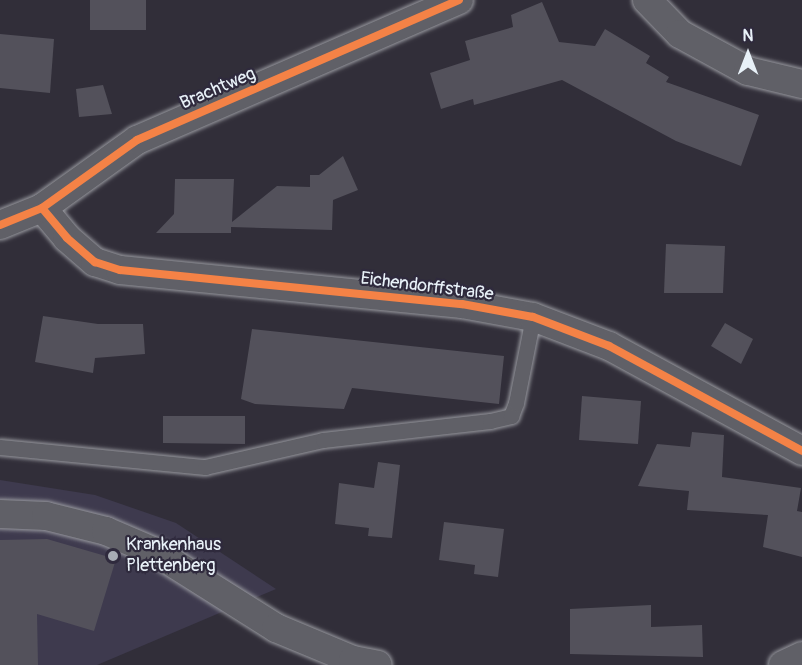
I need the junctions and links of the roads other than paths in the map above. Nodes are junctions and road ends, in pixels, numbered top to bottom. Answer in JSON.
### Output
{"nodes":[{"id":1,"x":459,"y":0,"type":"edge"},
{"id":2,"x":647,"y":0,"type":"edge"},
{"id":3,"x":802,"y":84,"type":"edge"},
{"id":4,"x":42,"y":207,"type":"junction"},
{"id":5,"x":0,"y":225,"type":"edge"},
{"id":6,"x":533,"y":317,"type":"junction"},
{"id":7,"x":0,"y":447,"type":"edge"},
{"id":8,"x":802,"y":451,"type":"edge"},
{"id":9,"x":0,"y":514,"type":"edge"},
{"id":10,"x":802,"y":656,"type":"edge"},
{"id":11,"x":378,"y":665,"type":"edge"},
{"id":12,"x":783,"y":665,"type":"edge"}],
"edges":[{"from":1,"to":4,"type":"street","name":"Brachtweg"},
{"from":2,"to":3,"type":"street"},
{"from":4,"to":5,"type":"street","name":"Brachtweg"},
{"from":4,"to":6,"type":"street","name":"Eichendorffstraße"},
{"from":6,"to":7,"type":"lane"},
{"from":6,"to":8,"type":"street","name":"Eichendorffstraße"},
{"from":9,"to":11,"type":"street"},
{"from":10,"to":12,"type":"street"}]}
